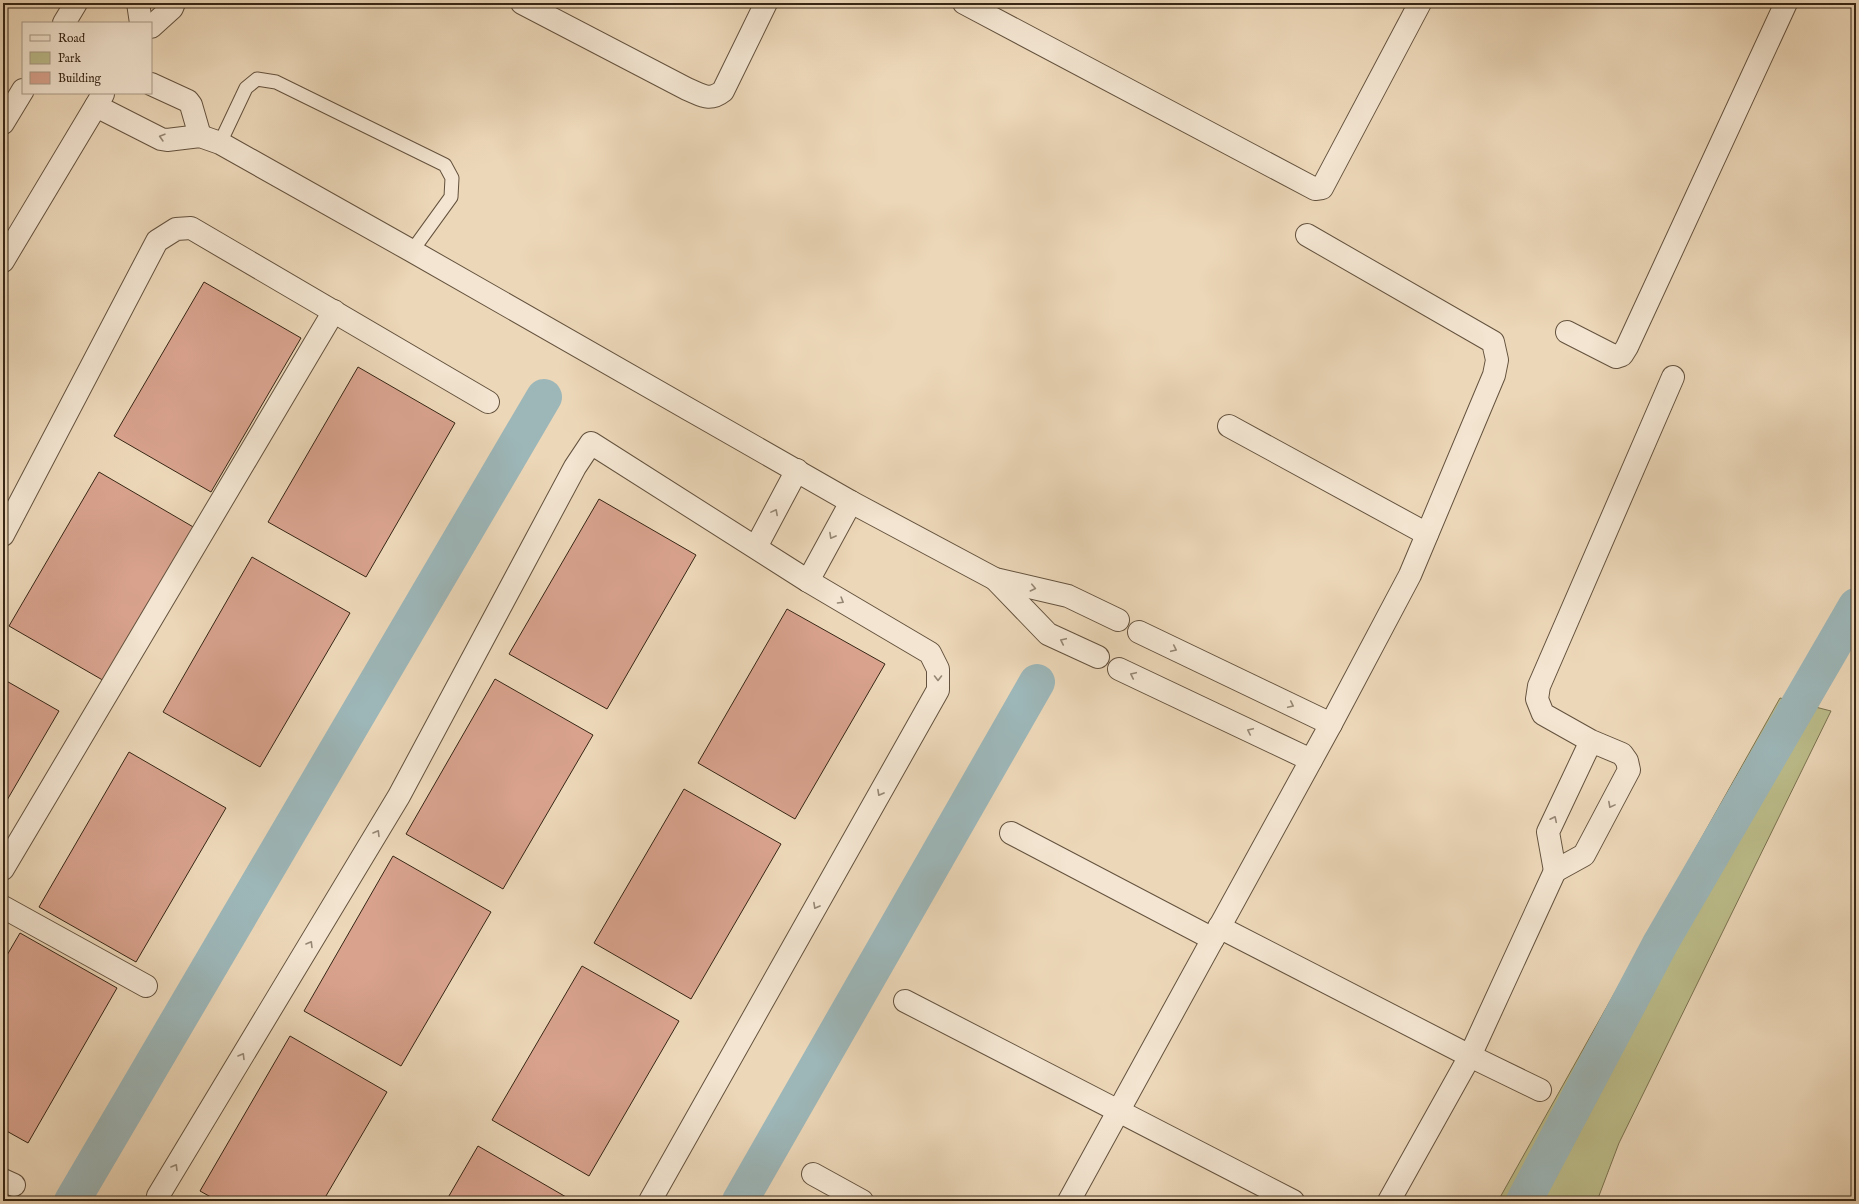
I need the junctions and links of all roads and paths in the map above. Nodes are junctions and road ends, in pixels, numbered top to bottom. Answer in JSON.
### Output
{"nodes":[{"id":1,"x":76,"y":3,"type":"edge"},
{"id":2,"x":138,"y":3,"type":"edge"},
{"id":3,"x":174,"y":3,"type":"edge"},
{"id":4,"x":522,"y":3,"type":"edge"},
{"id":5,"x":766,"y":3,"type":"edge"},
{"id":6,"x":964,"y":3,"type":"edge"},
{"id":7,"x":1420,"y":3,"type":"edge"},
{"id":8,"x":1786,"y":3,"type":"edge"},
{"id":9,"x":65,"y":22,"type":"edge"},
{"id":10,"x":141,"y":22,"type":"edge"},
{"id":11,"x":152,"y":26,"type":"edge"},
{"id":12,"x":152,"y":84,"type":"edge"},
{"id":13,"x":22,"y":92,"type":"edge"},
{"id":14,"x":100,"y":100,"type":"edge"},
{"id":15,"x":3,"y":123,"type":"edge"},
{"id":16,"x":200,"y":136,"type":"junction"},
{"id":17,"x":220,"y":143,"type":"junction"},
{"id":18,"x":1307,"y":235,"type":"dead end"},
{"id":19,"x":412,"y":251,"type":"junction"},
{"id":20,"x":3,"y":261,"type":"edge"},
{"id":21,"x":334,"y":311,"type":"junction"},
{"id":22,"x":1567,"y":332,"type":"dead end"},
{"id":23,"x":1673,"y":377,"type":"dead end"},
{"id":24,"x":488,"y":402,"type":"dead end"},
{"id":25,"x":1229,"y":426,"type":"dead end"},
{"id":26,"x":797,"y":470,"type":"junction"},
{"id":27,"x":851,"y":502,"type":"junction"},
{"id":28,"x":1427,"y":534,"type":"junction"},
{"id":29,"x":3,"y":535,"type":"edge"},
{"id":30,"x":756,"y":547,"type":"junction"},
{"id":31,"x":995,"y":579,"type":"junction"},
{"id":32,"x":808,"y":581,"type":"junction"},
{"id":33,"x":1118,"y":620,"type":"dead end"},
{"id":34,"x":1139,"y":632,"type":"dead end"},
{"id":35,"x":1098,"y":657,"type":"dead end"},
{"id":36,"x":1119,"y":668,"type":"dead end"},
{"id":37,"x":1331,"y":724,"type":"junction"},
{"id":38,"x":1591,"y":741,"type":"junction"},
{"id":39,"x":1311,"y":760,"type":"junction"},
{"id":40,"x":1011,"y":833,"type":"dead end"},
{"id":41,"x":3,"y":869,"type":"edge"},
{"id":42,"x":1555,"y":871,"type":"junction"},
{"id":43,"x":3,"y":908,"type":"edge"},
{"id":44,"x":1216,"y":933,"type":"junction"},
{"id":45,"x":146,"y":986,"type":"dead end"},
{"id":46,"x":905,"y":1000,"type":"dead end"},
{"id":47,"x":1470,"y":1056,"type":"junction"},
{"id":48,"x":1540,"y":1090,"type":"dead end"},
{"id":49,"x":1119,"y":1110,"type":"junction"},
{"id":50,"x":813,"y":1174,"type":"dead end"},
{"id":51,"x":157,"y":1201,"type":"edge"},
{"id":52,"x":650,"y":1201,"type":"edge"},
{"id":53,"x":862,"y":1201,"type":"edge"},
{"id":54,"x":1069,"y":1201,"type":"edge"},
{"id":55,"x":1293,"y":1201,"type":"edge"},
{"id":56,"x":1389,"y":1201,"type":"edge"}],
"edges":[{"from":1,"to":9,"type":"street"},
{"from":2,"to":10,"type":"street"},
{"from":3,"to":11,"type":"street"},
{"from":4,"to":5,"type":"street"},
{"from":6,"to":7,"type":"street"},
{"from":8,"to":22,"type":"street"},
{"from":12,"to":16,"type":"street"},
{"from":13,"to":15,"type":"street"},
{"from":16,"to":14,"type":"street","one_way":true},
{"from":14,"to":20,"type":"street"},
{"from":16,"to":17,"type":"street"},
{"from":17,"to":19,"type":"street"},
{"from":17,"to":19,"type":"lane"},
{"from":18,"to":28,"type":"street"},
{"from":19,"to":26,"type":"street"},
{"from":21,"to":24,"type":"street"},
{"from":21,"to":29,"type":"street"},
{"from":21,"to":41,"type":"street"},
{"from":23,"to":38,"type":"street"},
{"from":25,"to":28,"type":"street"},
{"from":26,"to":27,"type":"street"},
{"from":30,"to":26,"type":"street","one_way":true},
{"from":27,"to":31,"type":"street"},
{"from":27,"to":32,"type":"street","one_way":true},
{"from":28,"to":37,"type":"street"},
{"from":30,"to":32,"type":"street"},
{"from":51,"to":30,"type":"street","one_way":true},
{"from":31,"to":33,"type":"street","one_way":true},
{"from":35,"to":31,"type":"street","one_way":true},
{"from":32,"to":52,"type":"street","one_way":true},
{"from":34,"to":37,"type":"street","one_way":true},
{"from":39,"to":36,"type":"street","one_way":true},
{"from":37,"to":39,"type":"street"},
{"from":42,"to":38,"type":"street","one_way":true},
{"from":38,"to":42,"type":"street","one_way":true},
{"from":39,"to":44,"type":"street"},
{"from":40,"to":44,"type":"street"},
{"from":42,"to":47,"type":"street"},
{"from":43,"to":45,"type":"street"},
{"from":44,"to":47,"type":"street"},
{"from":44,"to":49,"type":"street"},
{"from":46,"to":49,"type":"street"},
{"from":47,"to":48,"type":"street"},
{"from":47,"to":56,"type":"street"},
{"from":49,"to":54,"type":"street"},
{"from":49,"to":55,"type":"street"},
{"from":50,"to":53,"type":"street"}]}
